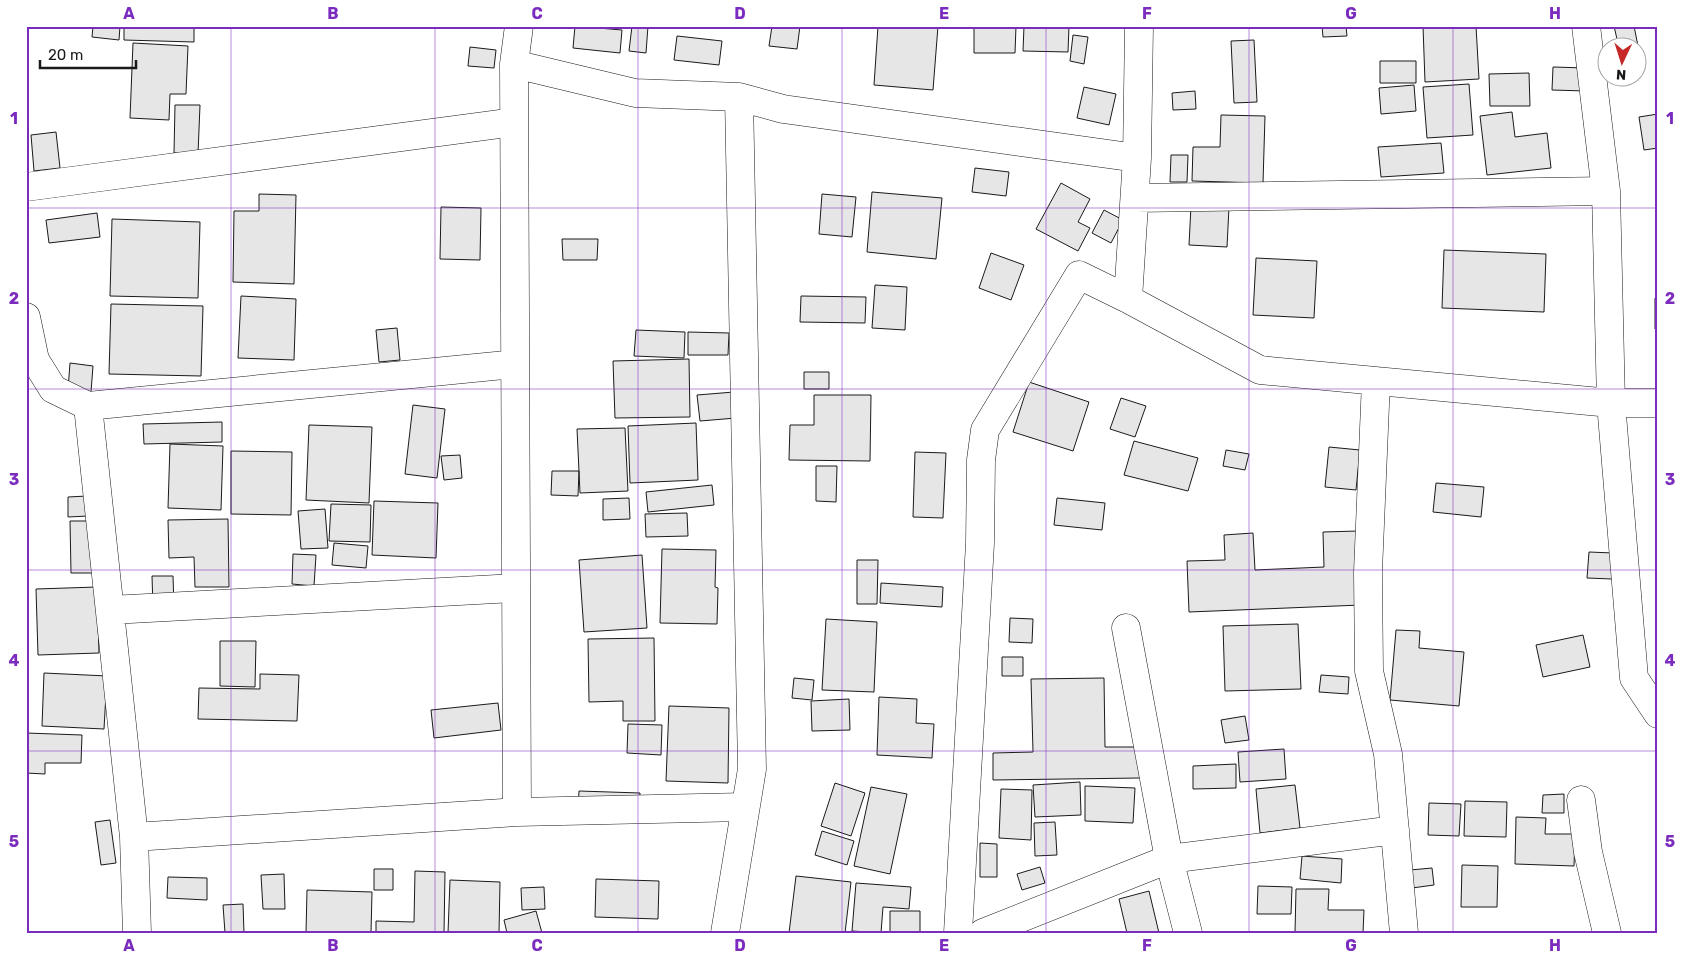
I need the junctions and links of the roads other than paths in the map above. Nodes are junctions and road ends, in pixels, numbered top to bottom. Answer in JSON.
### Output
{"nodes":[{"id":1,"x":519,"y":26,"type":"edge"},
{"id":2,"x":1139,"y":26,"type":"edge"},
{"id":3,"x":1586,"y":26,"type":"edge"},
{"id":4,"x":514,"y":64,"type":"junction"},
{"id":5,"x":739,"y":97,"type":"junction"},
{"id":6,"x":514,"y":122,"type":"junction"},
{"id":7,"x":1137,"y":158,"type":"junction"},
{"id":8,"x":26,"y":187,"type":"edge"},
{"id":9,"x":1606,"y":191,"type":"junction"},
{"id":10,"x":1135,"y":198,"type":"junction"},
{"id":11,"x":1128,"y":299,"type":"junction"},
{"id":12,"x":26,"y":317,"type":"edge"},
{"id":13,"x":515,"y":364,"type":"junction"},
{"id":14,"x":1376,"y":381,"type":"junction"},
{"id":15,"x":1658,"y":402,"type":"edge"},
{"id":16,"x":1611,"y":403,"type":"junction"},
{"id":17,"x":88,"y":406,"type":"junction"},
{"id":18,"x":516,"y":588,"type":"junction"},
{"id":19,"x":111,"y":610,"type":"junction"},
{"id":20,"x":1126,"y":628,"type":"dead end"},
{"id":21,"x":1658,"y":714,"type":"edge"},
{"id":22,"x":1581,"y":800,"type":"dead end"},
{"id":23,"x":745,"y":807,"type":"junction"},
{"id":24,"x":516,"y":812,"type":"junction"},
{"id":25,"x":1395,"y":830,"type":"junction"},
{"id":26,"x":134,"y":837,"type":"junction"},
{"id":27,"x":1169,"y":859,"type":"junction"},
{"id":28,"x":137,"y":933,"type":"edge"},
{"id":29,"x":725,"y":933,"type":"edge"},
{"id":30,"x":958,"y":933,"type":"edge"},
{"id":31,"x":984,"y":933,"type":"edge"},
{"id":32,"x":1188,"y":933,"type":"edge"},
{"id":33,"x":1404,"y":933,"type":"edge"},
{"id":34,"x":1607,"y":933,"type":"edge"}],
"edges":[{"from":1,"to":4,"type":"street"},
{"from":2,"to":7,"type":"street"},
{"from":3,"to":9,"type":"street"},
{"from":4,"to":5,"type":"street"},
{"from":4,"to":6,"type":"street"},
{"from":5,"to":7,"type":"street"},
{"from":5,"to":23,"type":"street"},
{"from":6,"to":8,"type":"street"},
{"from":6,"to":13,"type":"street"},
{"from":7,"to":10,"type":"street"},
{"from":9,"to":10,"type":"street"},
{"from":9,"to":16,"type":"street"},
{"from":10,"to":11,"type":"street"},
{"from":11,"to":14,"type":"street"},
{"from":11,"to":30,"type":"street"},
{"from":12,"to":17,"type":"street"},
{"from":13,"to":17,"type":"street"},
{"from":13,"to":18,"type":"street"},
{"from":14,"to":16,"type":"street"},
{"from":14,"to":25,"type":"street"},
{"from":15,"to":16,"type":"street"},
{"from":16,"to":21,"type":"street"},
{"from":17,"to":19,"type":"street"},
{"from":18,"to":19,"type":"street"},
{"from":18,"to":24,"type":"street"},
{"from":19,"to":26,"type":"street"},
{"from":20,"to":27,"type":"street"},
{"from":22,"to":34,"type":"street"},
{"from":23,"to":24,"type":"street"},
{"from":23,"to":29,"type":"street"},
{"from":24,"to":26,"type":"street"},
{"from":25,"to":27,"type":"street"},
{"from":25,"to":33,"type":"street"},
{"from":26,"to":28,"type":"street"},
{"from":27,"to":31,"type":"street"},
{"from":27,"to":32,"type":"street"}]}
